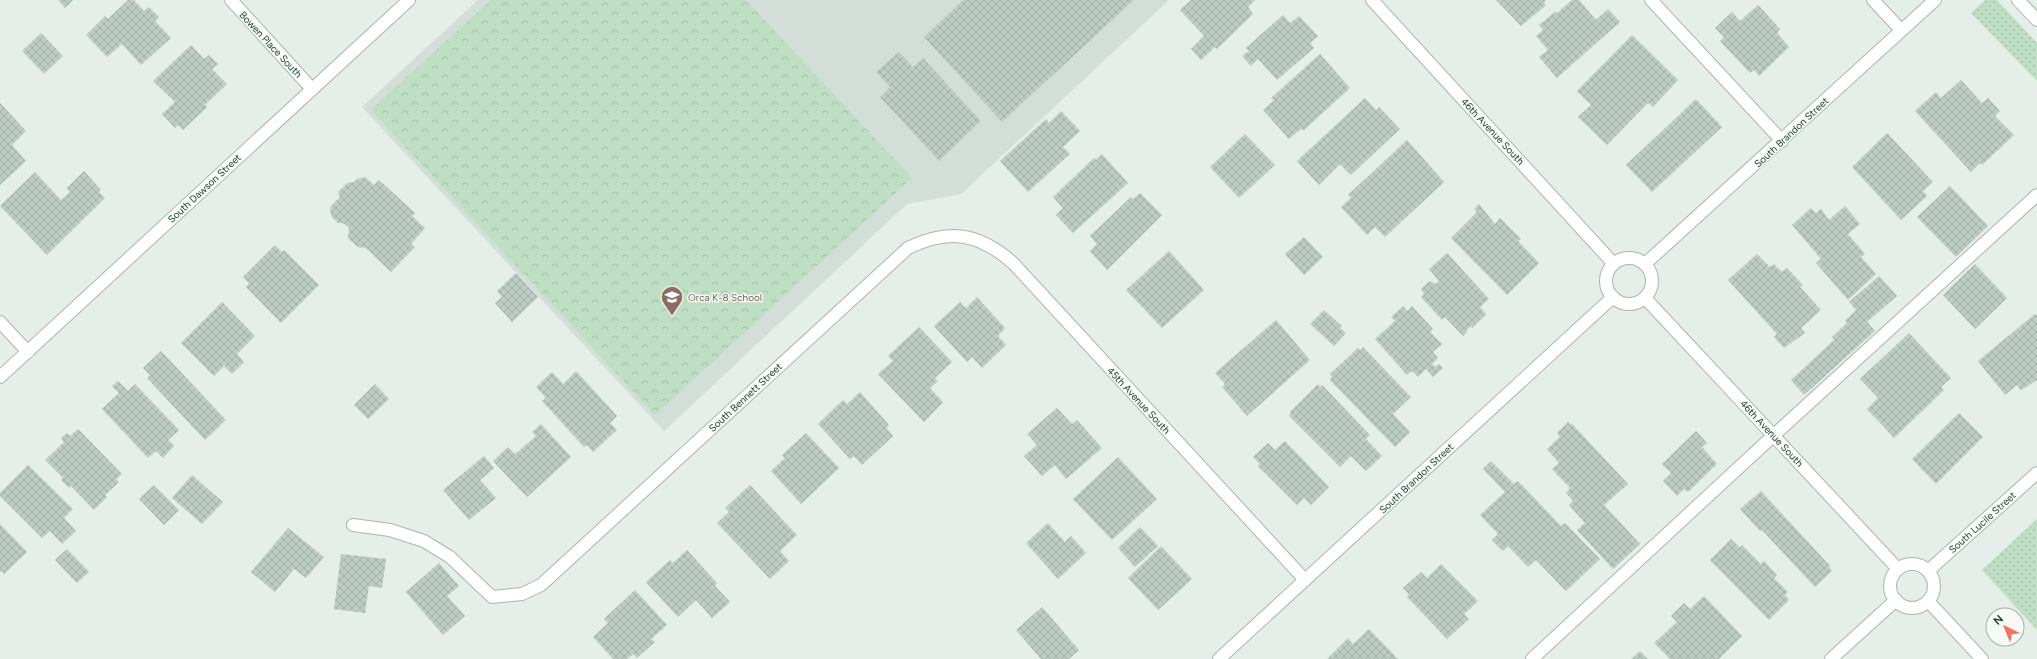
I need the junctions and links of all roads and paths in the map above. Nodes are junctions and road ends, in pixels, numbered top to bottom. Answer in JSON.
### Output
{"nodes":[{"id":1,"x":231,"y":0,"type":"edge"},
{"id":2,"x":409,"y":0,"type":"edge"},
{"id":3,"x":1372,"y":0,"type":"edge"},
{"id":4,"x":1651,"y":0,"type":"edge"},
{"id":5,"x":1873,"y":0,"type":"edge"},
{"id":6,"x":1935,"y":0,"type":"edge"},
{"id":7,"x":2018,"y":0,"type":"edge"},
{"id":8,"x":2037,"y":20,"type":"edge"},
{"id":9,"x":1901,"y":30,"type":"junction"},
{"id":10,"x":312,"y":88,"type":"junction"},
{"id":11,"x":1782,"y":141,"type":"junction"},
{"id":12,"x":2037,"y":195,"type":"edge"},
{"id":13,"x":962,"y":236,"type":"joint"},
{"id":14,"x":1613,"y":263,"type":"junction"},
{"id":15,"x":1646,"y":263,"type":"junction"},
{"id":16,"x":1613,"y":297,"type":"junction"},
{"id":17,"x":1645,"y":298,"type":"junction"},
{"id":18,"x":0,"y":322,"type":"edge"},
{"id":19,"x":28,"y":352,"type":"junction"},
{"id":20,"x":0,"y":377,"type":"edge"},
{"id":21,"x":1774,"y":435,"type":"junction"},
{"id":22,"x":2037,"y":473,"type":"edge"},
{"id":23,"x":352,"y":525,"type":"dead end"},
{"id":24,"x":1898,"y":569,"type":"junction"},
{"id":25,"x":1928,"y":571,"type":"junction"},
{"id":26,"x":1305,"y":580,"type":"junction"},
{"id":27,"x":1896,"y":600,"type":"junction"},
{"id":28,"x":1928,"y":601,"type":"junction"},
{"id":29,"x":1219,"y":659,"type":"edge"},
{"id":30,"x":1532,"y":659,"type":"edge"},
{"id":31,"x":1831,"y":659,"type":"edge"},
{"id":32,"x":1982,"y":659,"type":"edge"}],
"edges":[{"from":1,"to":10,"type":"street","name":"Bowen Place South"},
{"from":2,"to":10,"type":"street","name":"South Dawson Street"},
{"from":3,"to":14,"type":"street","name":"46th Avenue South"},
{"from":4,"to":11,"type":"street"},
{"from":5,"to":9,"type":"street"},
{"from":6,"to":9,"type":"street","name":"South Brandon Street"},
{"from":7,"to":8,"type":"street"},
{"from":9,"to":11,"type":"street","name":"South Brandon Street"},
{"from":10,"to":19,"type":"street","name":"South Dawson Street"},
{"from":11,"to":15,"type":"street","name":"South Brandon Street"},
{"from":12,"to":21,"type":"street"},
{"from":13,"to":23,"type":"street","name":"South Bennett Street"},
{"from":13,"to":26,"type":"street","name":"45th Avenue South"},
{"from":14,"to":15,"type":"street"},
{"from":14,"to":16,"type":"street"},
{"from":15,"to":17,"type":"street"},
{"from":16,"to":17,"type":"street"},
{"from":16,"to":26,"type":"street","name":"South Brandon Street"},
{"from":17,"to":21,"type":"street","name":"46th Avenue South"},
{"from":18,"to":19,"type":"street"},
{"from":19,"to":20,"type":"street","name":"South Dawson Street"},
{"from":21,"to":24,"type":"street","name":"46th Avenue South"},
{"from":21,"to":30,"type":"street"},
{"from":22,"to":25,"type":"street","name":"South Lucile Street"},
{"from":24,"to":25,"type":"street"},
{"from":24,"to":27,"type":"street"},
{"from":25,"to":28,"type":"street"},
{"from":26,"to":29,"type":"street","name":"South Brandon Street"},
{"from":27,"to":28,"type":"street"},
{"from":27,"to":31,"type":"street"},
{"from":28,"to":32,"type":"street"}]}
